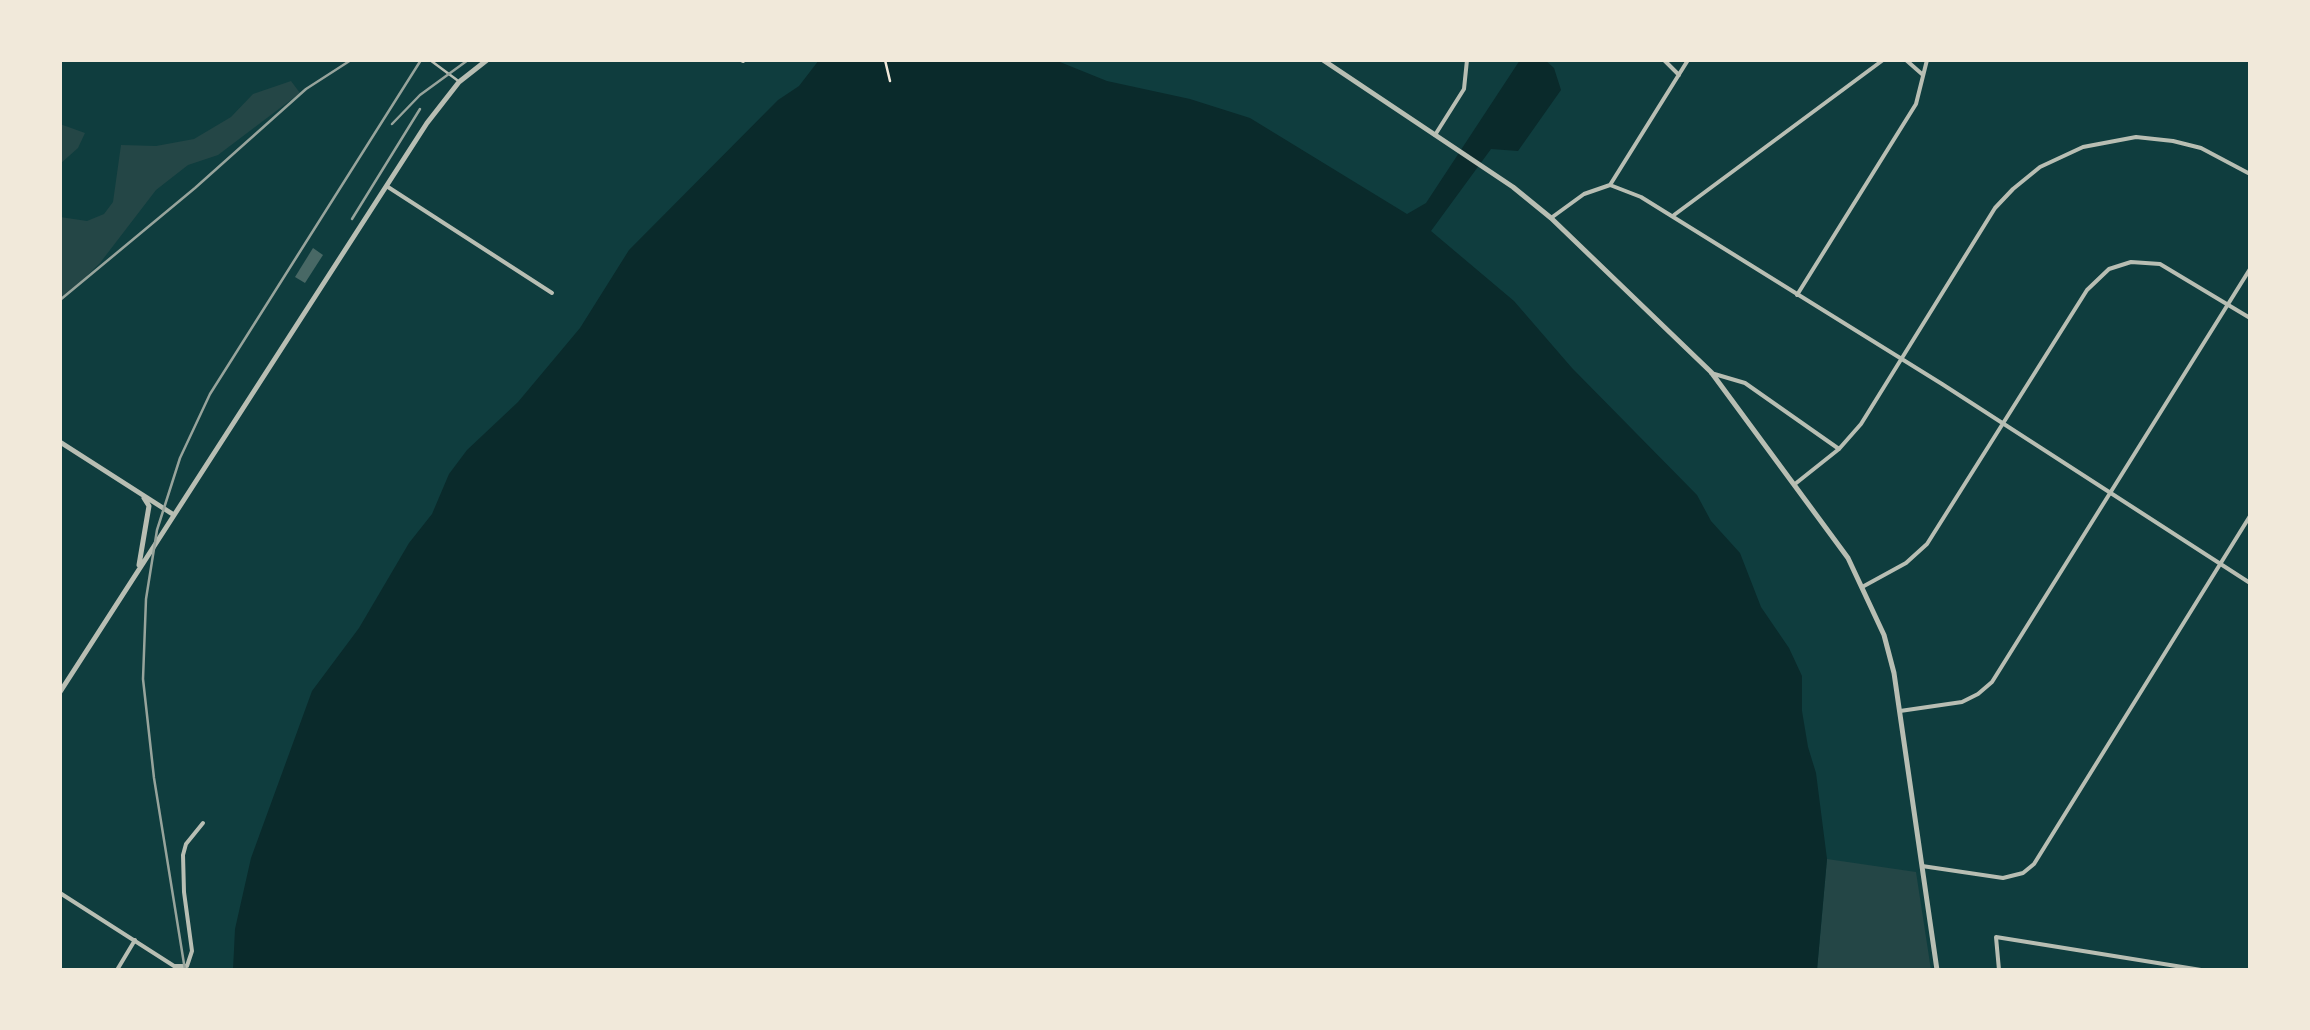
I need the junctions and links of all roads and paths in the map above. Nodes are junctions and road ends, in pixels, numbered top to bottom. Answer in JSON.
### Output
{"nodes":[{"id":1,"x":430,"y":60,"type":"edge"},
{"id":2,"x":487,"y":60,"type":"edge"},
{"id":3,"x":885,"y":60,"type":"edge"},
{"id":4,"x":1323,"y":60,"type":"edge"},
{"id":5,"x":1467,"y":60,"type":"edge"},
{"id":6,"x":1664,"y":60,"type":"edge"},
{"id":7,"x":1688,"y":60,"type":"edge"},
{"id":8,"x":1882,"y":60,"type":"edge"},
{"id":9,"x":1906,"y":60,"type":"edge"},
{"id":10,"x":1926,"y":60,"type":"edge"},
{"id":11,"x":1680,"y":75,"type":"junction"},
{"id":12,"x":1923,"y":76,"type":"junction"},
{"id":13,"x":890,"y":81,"type":"dead end"},
{"id":14,"x":459,"y":82,"type":"junction"},
{"id":15,"x":1435,"y":135,"type":"junction"},
{"id":16,"x":2250,"y":174,"type":"edge"},
{"id":17,"x":1610,"y":185,"type":"junction"},
{"id":18,"x":386,"y":186,"type":"junction"},
{"id":19,"x":1672,"y":216,"type":"junction"},
{"id":20,"x":1551,"y":218,"type":"junction"},
{"id":21,"x":2250,"y":269,"type":"edge"},
{"id":22,"x":552,"y":294,"type":"dead end"},
{"id":23,"x":1796,"y":295,"type":"junction"},
{"id":24,"x":2228,"y":304,"type":"junction"},
{"id":25,"x":2250,"y":318,"type":"edge"},
{"id":26,"x":1901,"y":359,"type":"junction"},
{"id":27,"x":1711,"y":372,"type":"junction"},
{"id":28,"x":2003,"y":423,"type":"junction"},
{"id":29,"x":60,"y":442,"type":"edge"},
{"id":30,"x":1840,"y":448,"type":"junction"},
{"id":31,"x":1796,"y":484,"type":"junction"},
{"id":32,"x":2111,"y":493,"type":"junction"},
{"id":33,"x":142,"y":495,"type":"junction"},
{"id":34,"x":174,"y":515,"type":"junction"},
{"id":35,"x":2250,"y":516,"type":"edge"},
{"id":36,"x":2220,"y":564,"type":"junction"},
{"id":37,"x":137,"y":571,"type":"junction"},
{"id":38,"x":2250,"y":583,"type":"edge"},
{"id":39,"x":1864,"y":586,"type":"junction"},
{"id":40,"x":61,"y":688,"type":"edge"},
{"id":41,"x":1900,"y":710,"type":"junction"},
{"id":42,"x":203,"y":823,"type":"dead end"},
{"id":43,"x":1922,"y":866,"type":"junction"},
{"id":44,"x":60,"y":893,"type":"edge"},
{"id":45,"x":135,"y":940,"type":"junction"},
{"id":46,"x":117,"y":970,"type":"edge"},
{"id":47,"x":1937,"y":970,"type":"edge"},
{"id":48,"x":1998,"y":970,"type":"edge"},
{"id":49,"x":2201,"y":970,"type":"edge"}],
"edges":[{"from":1,"to":14,"type":"lane"},
{"from":2,"to":14,"type":"street"},
{"from":3,"to":13,"type":"path"},
{"from":4,"to":15,"type":"street"},
{"from":5,"to":15,"type":"street"},
{"from":6,"to":11,"type":"street"},
{"from":7,"to":11,"type":"street"},
{"from":8,"to":19,"type":"street"},
{"from":9,"to":12,"type":"street"},
{"from":10,"to":12,"type":"street"},
{"from":11,"to":17,"type":"street"},
{"from":12,"to":23,"type":"street"},
{"from":14,"to":18,"type":"street"},
{"from":15,"to":20,"type":"street"},
{"from":16,"to":26,"type":"street"},
{"from":17,"to":19,"type":"street"},
{"from":17,"to":20,"type":"street"},
{"from":18,"to":22,"type":"street"},
{"from":18,"to":34,"type":"street"},
{"from":19,"to":23,"type":"street"},
{"from":20,"to":27,"type":"street"},
{"from":21,"to":24,"type":"street"},
{"from":23,"to":26,"type":"street"},
{"from":24,"to":25,"type":"street"},
{"from":24,"to":28,"type":"street"},
{"from":24,"to":32,"type":"street"},
{"from":26,"to":28,"type":"street"},
{"from":26,"to":30,"type":"street"},
{"from":27,"to":30,"type":"street"},
{"from":27,"to":31,"type":"street"},
{"from":28,"to":32,"type":"street"},
{"from":28,"to":39,"type":"street"},
{"from":29,"to":33,"type":"street"},
{"from":30,"to":31,"type":"street"},
{"from":31,"to":39,"type":"street"},
{"from":32,"to":36,"type":"street"},
{"from":32,"to":41,"type":"street"},
{"from":33,"to":34,"type":"street"},
{"from":33,"to":37,"type":"street"},
{"from":34,"to":37,"type":"street"},
{"from":35,"to":36,"type":"street"},
{"from":36,"to":38,"type":"street"},
{"from":36,"to":43,"type":"street"},
{"from":37,"to":40,"type":"street"},
{"from":39,"to":41,"type":"street"},
{"from":41,"to":43,"type":"street"},
{"from":42,"to":45,"type":"street"},
{"from":43,"to":47,"type":"street"},
{"from":44,"to":45,"type":"street"},
{"from":45,"to":46,"type":"street"},
{"from":48,"to":49,"type":"street"}]}
